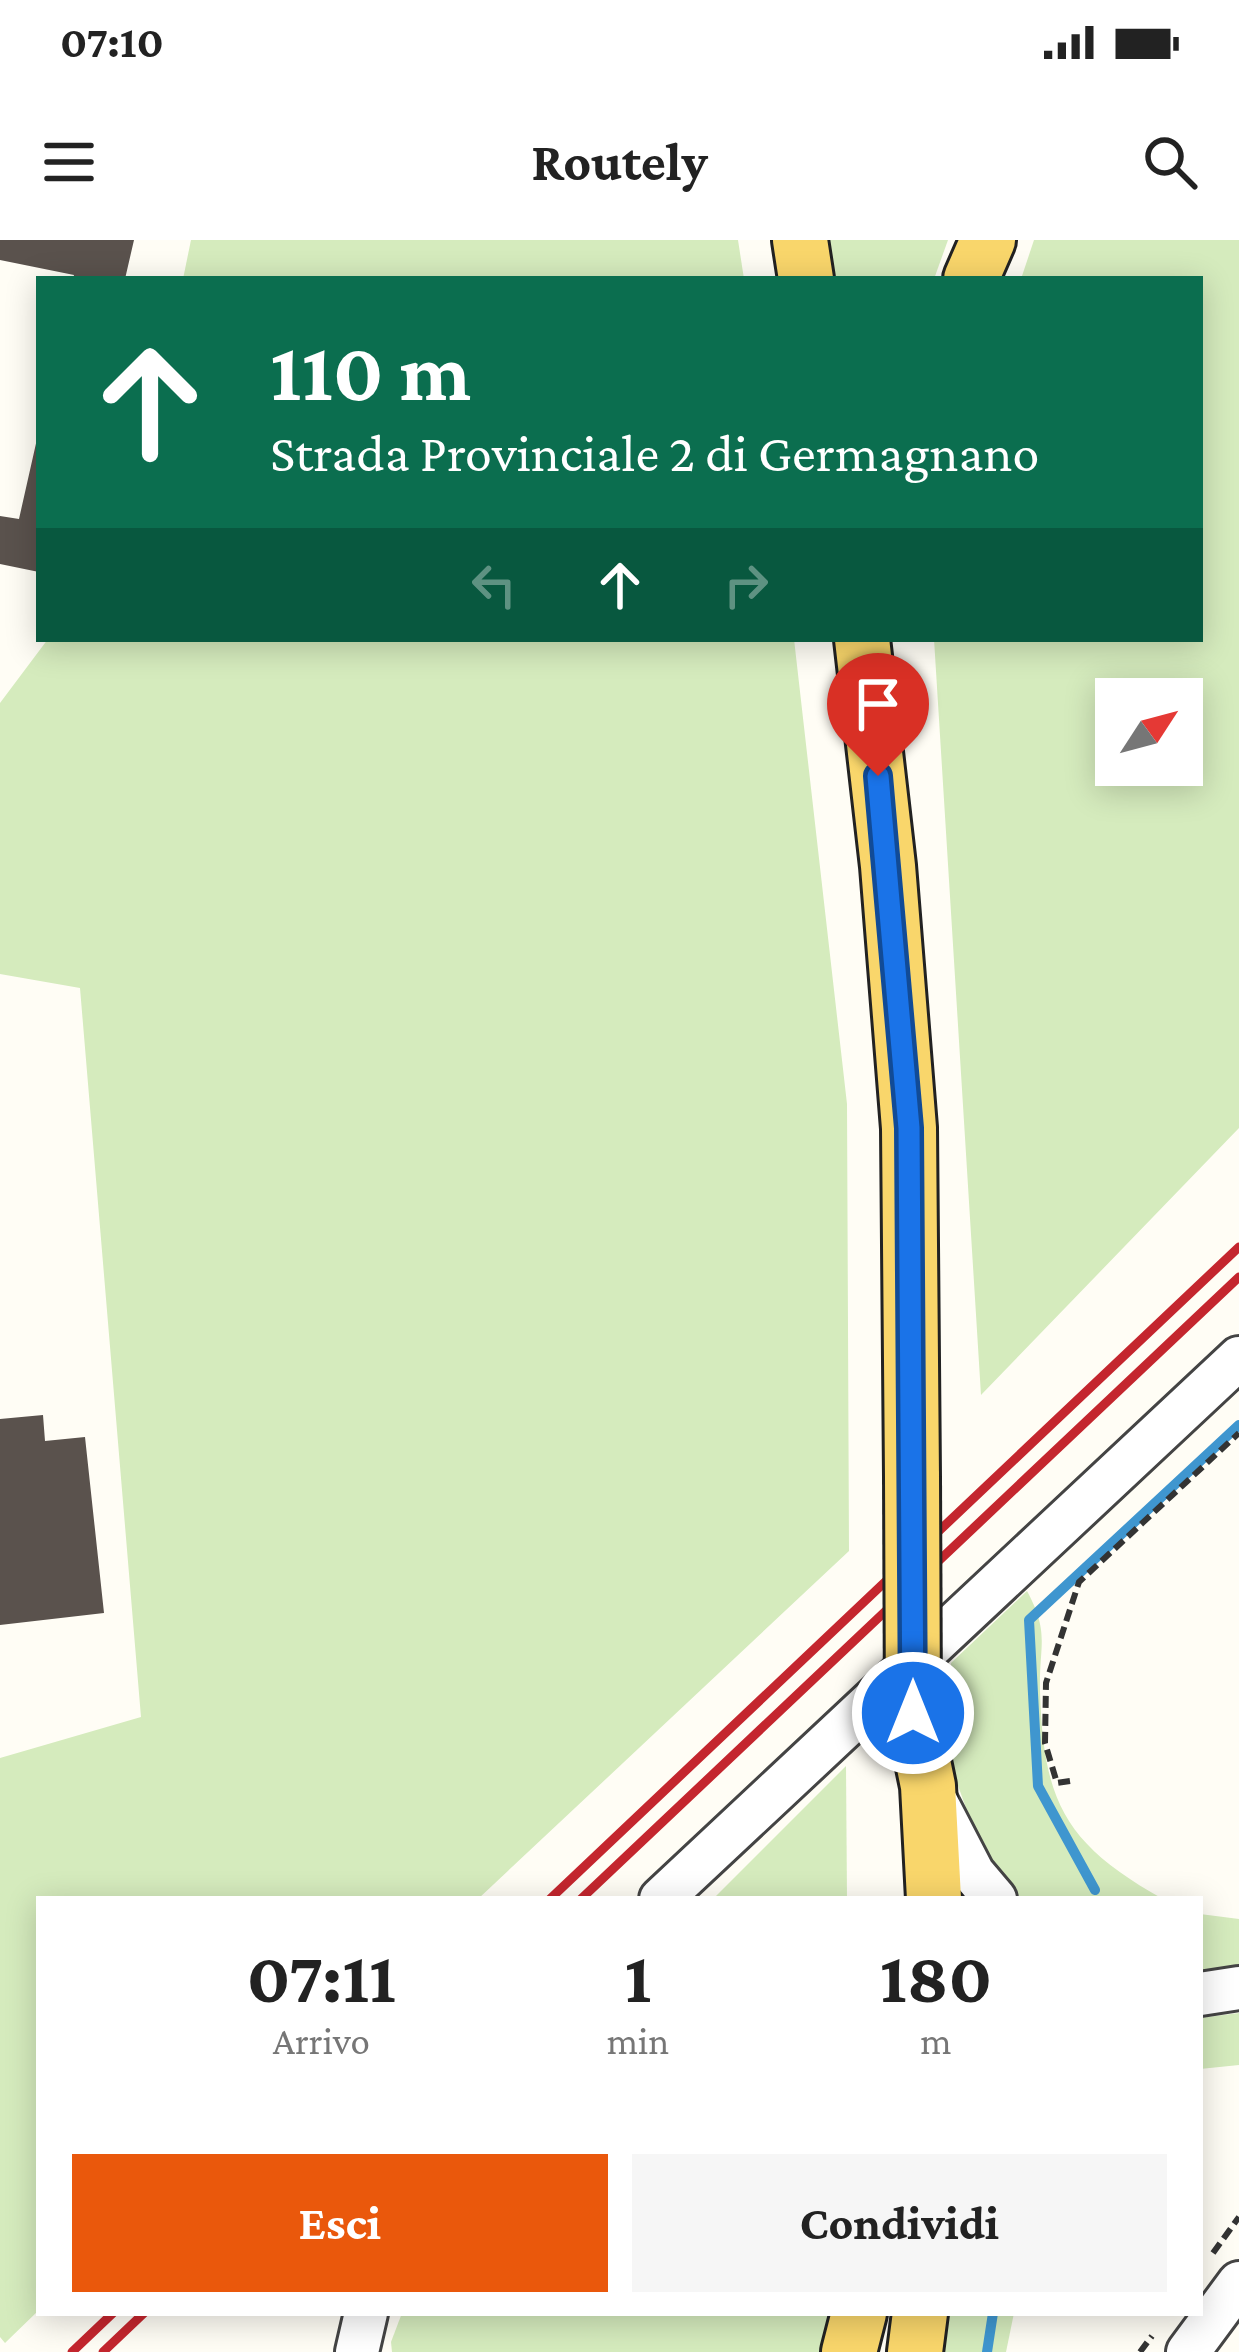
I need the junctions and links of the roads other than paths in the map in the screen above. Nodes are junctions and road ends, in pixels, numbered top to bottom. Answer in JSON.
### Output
{"nodes":[{"id":1,"x":800,"y":240,"type":"edge"},
{"id":2,"x":988,"y":240,"type":"edge"},
{"id":3,"x":806,"y":276,"type":"edge"},
{"id":4,"x":972,"y":276,"type":"edge"},
{"id":5,"x":862,"y":642,"type":"edge"},
{"id":6,"x":898,"y":642,"type":"edge"},
{"id":7,"x":909,"y":1128,"type":"junction"},
{"id":8,"x":1239,"y":1358,"type":"edge"},
{"id":9,"x":913,"y":1713,"type":"junction"},
{"id":10,"x":928,"y":1786,"type":"junction"},
{"id":11,"x":664,"y":1896,"type":"edge"},
{"id":12,"x":900,"y":1896,"type":"edge"},
{"id":13,"x":934,"y":1896,"type":"edge"},
{"id":14,"x":993,"y":1896,"type":"edge"},
{"id":15,"x":1239,"y":1988,"type":"edge"},
{"id":16,"x":1203,"y":1994,"type":"edge"},
{"id":17,"x":1239,"y":2283,"type":"edge"},
{"id":18,"x":367,"y":2316,"type":"edge"},
{"id":19,"x":368,"y":2316,"type":"edge"},
{"id":20,"x":858,"y":2316,"type":"edge"},
{"id":21,"x":920,"y":2316,"type":"edge"},
{"id":22,"x":357,"y":2352,"type":"edge"},
{"id":23,"x":370,"y":2352,"type":"edge"},
{"id":24,"x":849,"y":2352,"type":"edge"},
{"id":25,"x":915,"y":2352,"type":"edge"},
{"id":26,"x":1188,"y":2352,"type":"edge"}],
"edges":[{"from":1,"to":3,"type":"main road"},
{"from":2,"to":4,"type":"main road"},
{"from":5,"to":7,"type":"main road"},
{"from":6,"to":7,"type":"main road"},
{"from":7,"to":9,"type":"main road","bridge":true},
{"from":8,"to":11,"type":"street"},
{"from":9,"to":10,"type":"main road"},
{"from":9,"to":12,"type":"main road"},
{"from":10,"to":13,"type":"main road"},
{"from":10,"to":14,"type":"street"},
{"from":15,"to":16,"type":"street"},
{"from":17,"to":26,"type":"street"},
{"from":18,"to":22,"type":"street"},
{"from":19,"to":23,"type":"street"},
{"from":20,"to":24,"type":"main road"},
{"from":21,"to":25,"type":"main road"}]}
